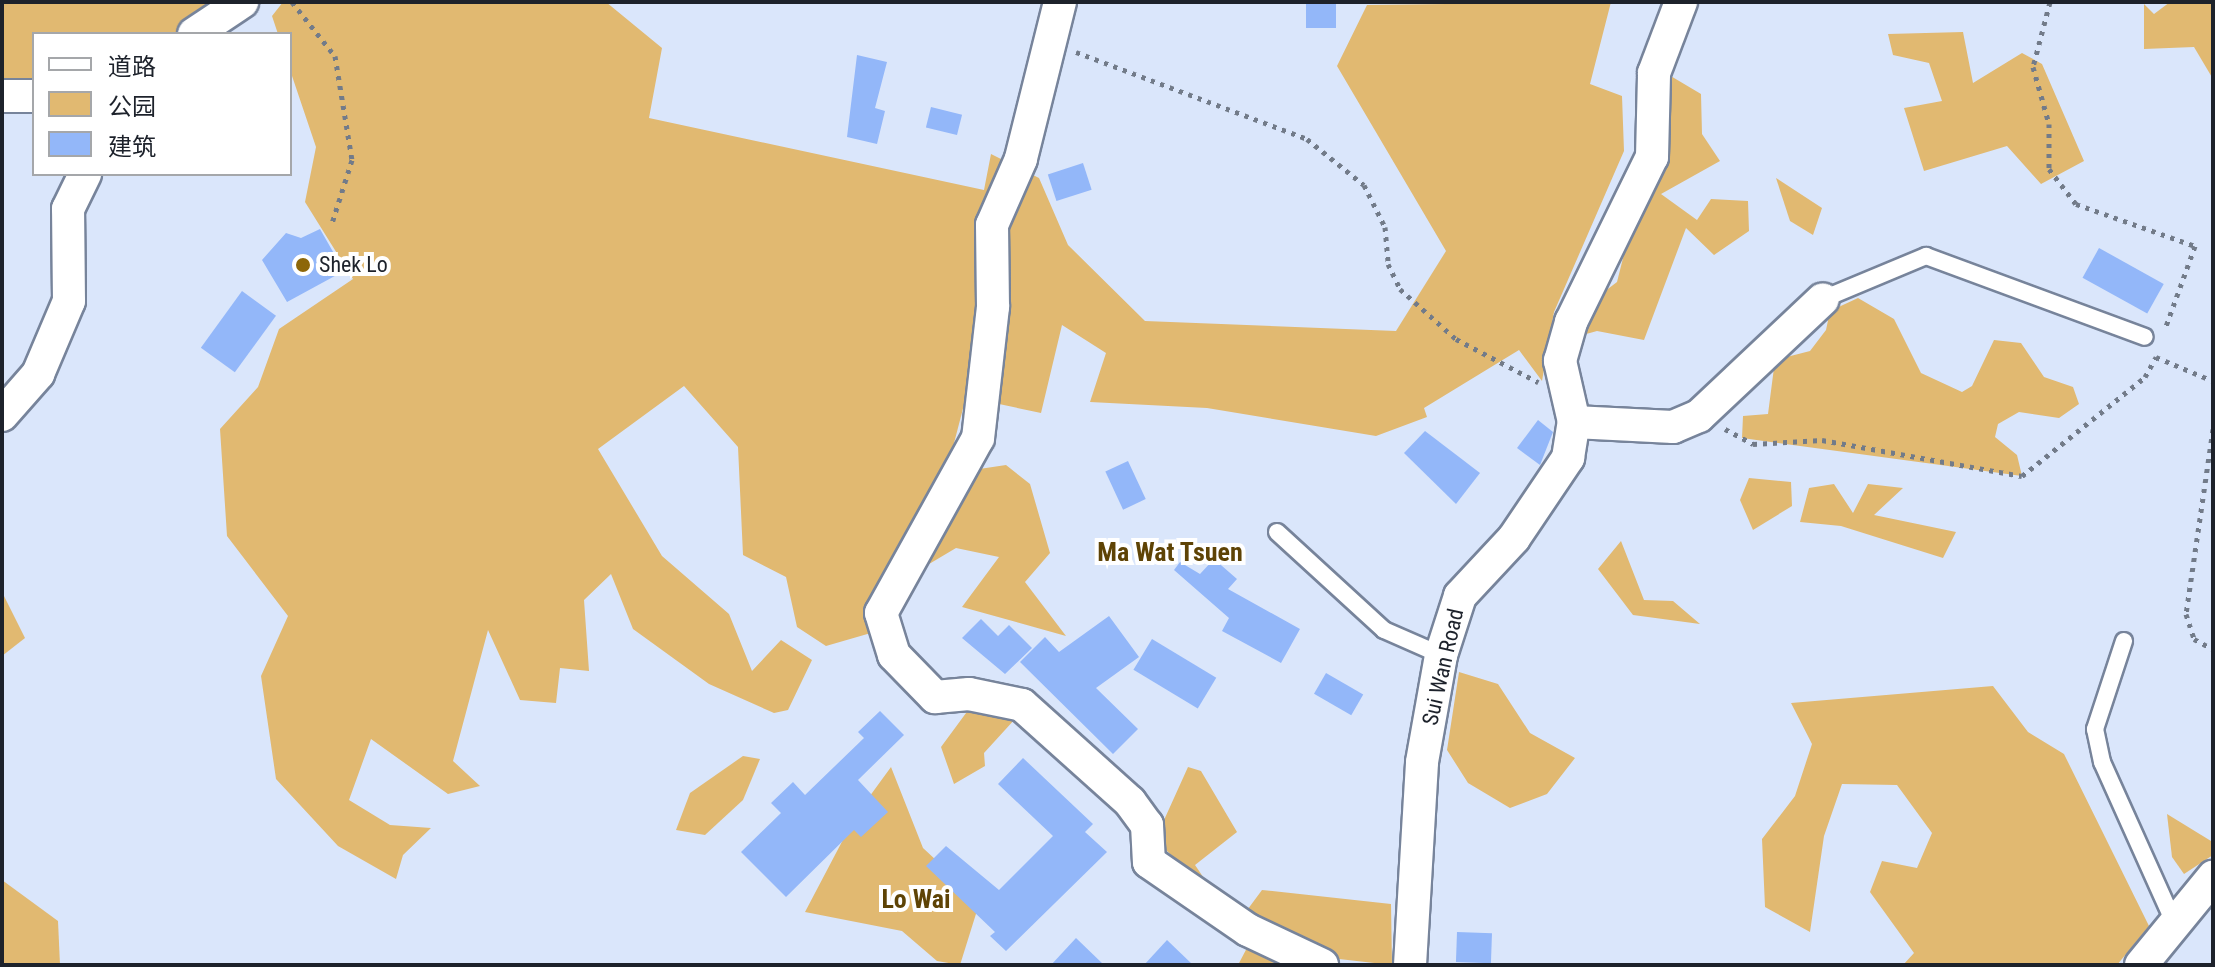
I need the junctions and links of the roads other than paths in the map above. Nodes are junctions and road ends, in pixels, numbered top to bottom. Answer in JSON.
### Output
{"nodes":[{"id":1,"x":242,"y":2,"type":"edge"},
{"id":2,"x":1060,"y":2,"type":"edge"},
{"id":3,"x":1681,"y":2,"type":"edge"},
{"id":4,"x":197,"y":32,"type":"edge"},
{"id":5,"x":2,"y":96,"type":"edge"},
{"id":6,"x":32,"y":96,"type":"edge"},
{"id":7,"x":84,"y":176,"type":"edge"},
{"id":8,"x":1823,"y":299,"type":"joint"},
{"id":9,"x":2145,"y":337,"type":"dead end"},
{"id":10,"x":2,"y":415,"type":"edge"},
{"id":11,"x":1574,"y":422,"type":"junction"},
{"id":12,"x":1277,"y":532,"type":"dead end"},
{"id":13,"x":2124,"y":641,"type":"dead end"},
{"id":14,"x":1441,"y":655,"type":"junction"},
{"id":15,"x":2213,"y":877,"type":"edge"},
{"id":16,"x":2174,"y":922,"type":"junction"},
{"id":17,"x":1322,"y":965,"type":"edge"},
{"id":18,"x":1410,"y":965,"type":"edge"},
{"id":19,"x":2141,"y":965,"type":"edge"}],
"edges":[{"from":1,"to":4,"type":"street"},
{"from":2,"to":17,"type":"street"},
{"from":3,"to":11,"type":"street","name":"Sui Wan Road"},
{"from":5,"to":6,"type":"street"},
{"from":7,"to":10,"type":"street"},
{"from":8,"to":9,"type":"lane"},
{"from":8,"to":11,"type":"street"},
{"from":11,"to":14,"type":"street","name":"Sui Wan Road"},
{"from":12,"to":14,"type":"lane"},
{"from":13,"to":16,"type":"lane"},
{"from":14,"to":18,"type":"street","name":"Sui Wan Road"},
{"from":15,"to":16,"type":"street"},
{"from":16,"to":19,"type":"street"}]}
